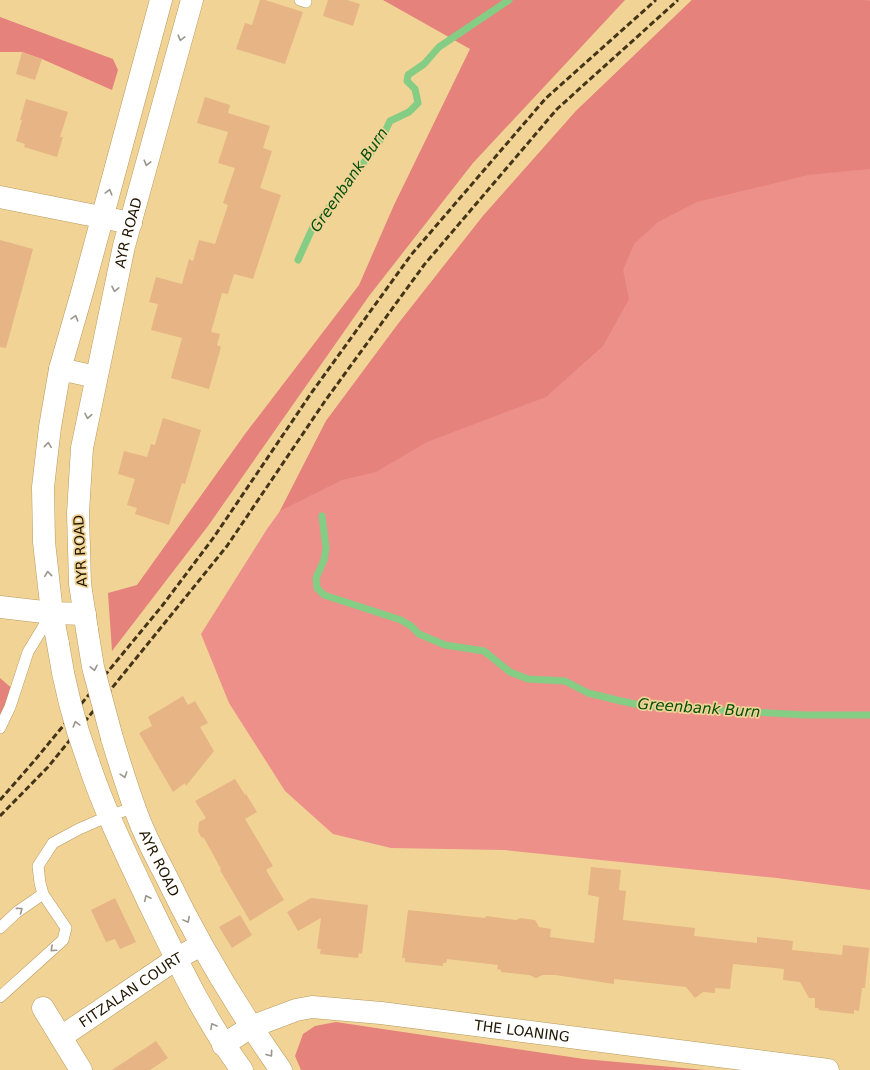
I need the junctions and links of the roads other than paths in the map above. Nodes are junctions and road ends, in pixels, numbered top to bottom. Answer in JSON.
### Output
{"nodes":[{"id":1,"x":161,"y":0,"type":"edge"},
{"id":2,"x":192,"y":0,"type":"edge"},
{"id":3,"x":0,"y":197,"type":"edge"},
{"id":4,"x":102,"y":218,"type":"junction"},
{"id":5,"x":130,"y":223,"type":"junction"},
{"id":6,"x":60,"y":369,"type":"junction"},
{"id":7,"x":96,"y":377,"type":"junction"},
{"id":8,"x":0,"y":607,"type":"edge"},
{"id":9,"x":52,"y":613,"type":"junction"},
{"id":10,"x":86,"y":622,"type":"junction"},
{"id":11,"x":0,"y":728,"type":"edge"},
{"id":12,"x":135,"y":807,"type":"junction"},
{"id":13,"x":109,"y":816,"type":"junction"},
{"id":14,"x":43,"y":894,"type":"junction"},
{"id":15,"x":0,"y":928,"type":"edge"},
{"id":16,"x":202,"y":946,"type":"junction"},
{"id":17,"x":176,"y":959,"type":"junction"},
{"id":18,"x":0,"y":997,"type":"edge"},
{"id":19,"x":43,"y":1008,"type":"dead end"},
{"id":20,"x":251,"y":1027,"type":"junction"},
{"id":21,"x":61,"y":1037,"type":"junction"},
{"id":22,"x":223,"y":1045,"type":"junction"},
{"id":23,"x":81,"y":1070,"type":"edge"},
{"id":24,"x":242,"y":1070,"type":"edge"},
{"id":25,"x":282,"y":1070,"type":"edge"},
{"id":26,"x":828,"y":1070,"type":"edge"}],
"edges":[{"from":4,"to":1,"type":"main road","name":"AYR ROAD","one_way":true},
{"from":2,"to":5,"type":"main road","name":"AYR ROAD","one_way":true},
{"from":3,"to":4,"type":"main road"},
{"from":4,"to":5,"type":"main road"},
{"from":6,"to":4,"type":"main road","name":"AYR ROAD","one_way":true},
{"from":5,"to":7,"type":"main road","name":"AYR ROAD","one_way":true},
{"from":6,"to":7,"type":"main road"},
{"from":9,"to":6,"type":"main road","name":"AYR ROAD","one_way":true},
{"from":7,"to":10,"type":"main road","name":"AYR ROAD","one_way":true},
{"from":8,"to":9,"type":"main road"},
{"from":9,"to":10,"type":"main road"},
{"from":9,"to":11,"type":"lane"},
{"from":13,"to":9,"type":"main road","name":"AYR ROAD","one_way":true,"bridge":true},
{"from":10,"to":12,"type":"main road","name":"AYR ROAD","one_way":true,"bridge":true},
{"from":12,"to":13,"type":"lane"},
{"from":12,"to":16,"type":"main road","name":"AYR ROAD","one_way":true},
{"from":13,"to":14,"type":"lane"},
{"from":17,"to":13,"type":"main road","name":"AYR ROAD","one_way":true},
{"from":15,"to":14,"type":"lane","one_way":true},
{"from":14,"to":18,"type":"lane","one_way":true},
{"from":16,"to":17,"type":"main road","name":"FITZALAN COURT"},
{"from":16,"to":20,"type":"main road","name":"AYR ROAD"},
{"from":17,"to":21,"type":"main road","name":"FITZALAN COURT"},
{"from":22,"to":17,"type":"main road","name":"AYR ROAD","one_way":true},
{"from":19,"to":21,"type":"main road"},
{"from":20,"to":22,"type":"main road","name":"THE LOANING"},
{"from":20,"to":25,"type":"main road","name":"AYR ROAD","one_way":true},
{"from":20,"to":26,"type":"main road","name":"THE LOANING"},
{"from":21,"to":23,"type":"main road"},
{"from":22,"to":24,"type":"main road","name":"AYR ROAD"}]}
